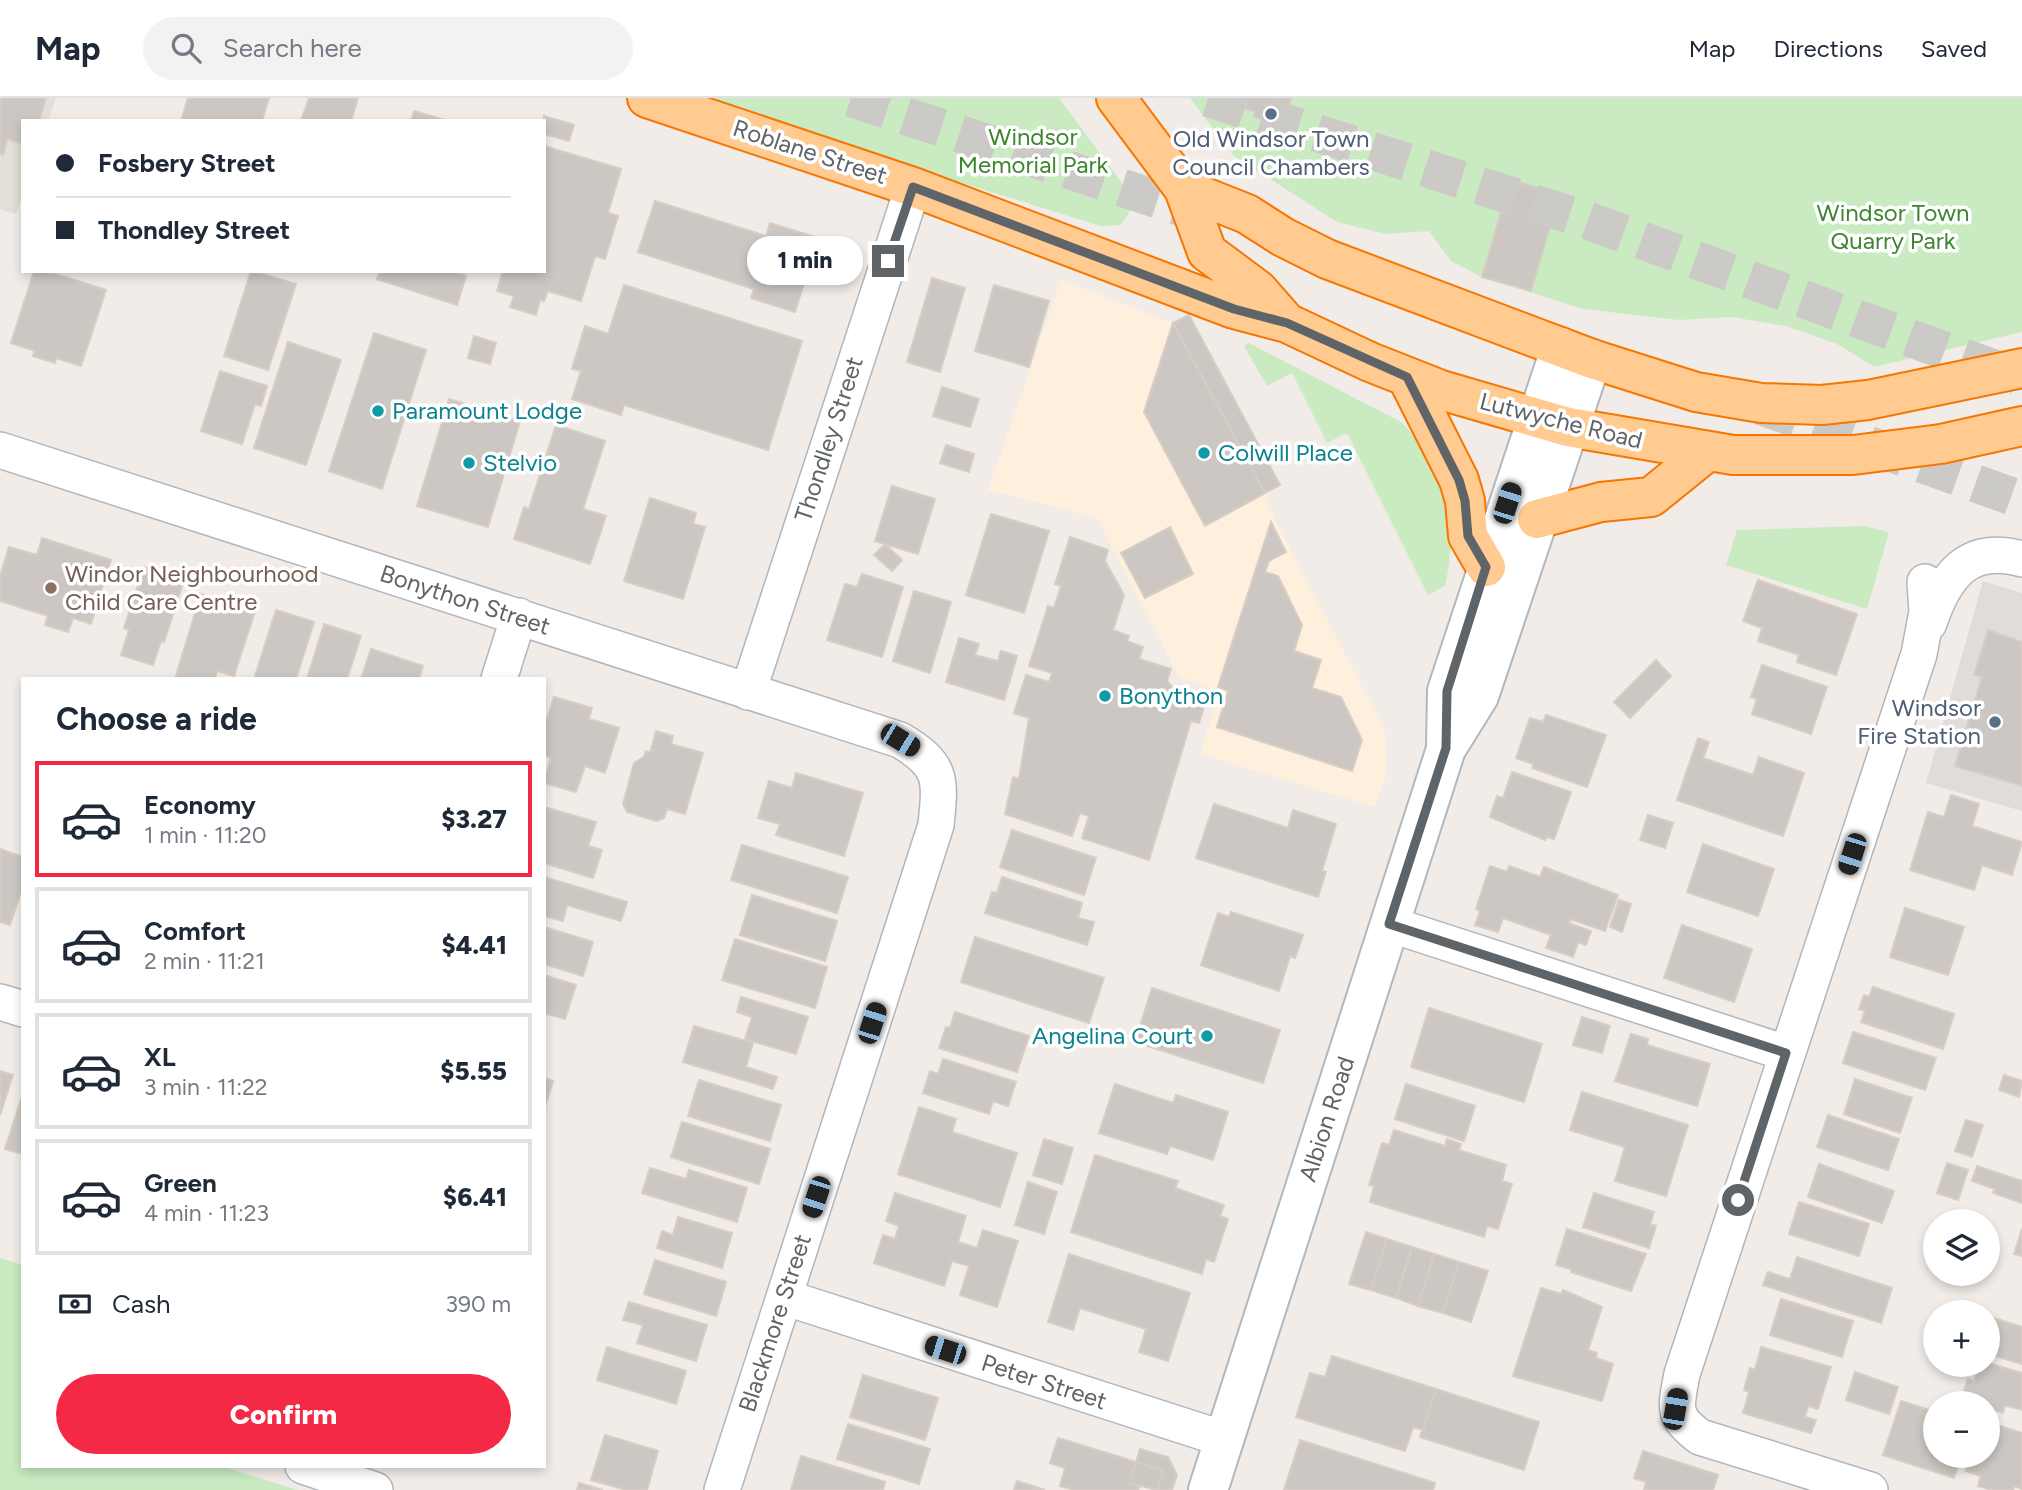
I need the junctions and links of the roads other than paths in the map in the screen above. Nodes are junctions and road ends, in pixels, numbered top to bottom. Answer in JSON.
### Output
{"nodes":[{"id":1,"x":647,"y":98,"type":"edge"},
{"id":2,"x":1116,"y":98,"type":"edge"},
{"id":3,"x":913,"y":187,"type":"junction"},
{"id":4,"x":1184,"y":189,"type":"junction"},
{"id":5,"x":1287,"y":323,"type":"junction"},
{"id":6,"x":1576,"y":353,"type":"junction"},
{"id":7,"x":2022,"y":368,"type":"edge"},
{"id":8,"x":1407,"y":377,"type":"junction"},
{"id":9,"x":1553,"y":423,"type":"junction"},
{"id":10,"x":2022,"y":426,"type":"edge"},
{"id":11,"x":0,"y":450,"type":"edge"},
{"id":12,"x":1708,"y":452,"type":"junction"},
{"id":13,"x":1537,"y":519,"type":"junction"},
{"id":14,"x":2022,"y":559,"type":"edge"},
{"id":15,"x":1486,"y":567,"type":"junction"},
{"id":16,"x":1926,"y":582,"type":"dead end"},
{"id":17,"x":519,"y":616,"type":"junction"},
{"id":18,"x":1923,"y":639,"type":"junction"},
{"id":19,"x":500,"y":677,"type":"edge"},
{"id":20,"x":748,"y":692,"type":"junction"},
{"id":21,"x":1446,"y":748,"type":"junction"},
{"id":22,"x":928,"y":756,"type":"joint"},
{"id":23,"x":1389,"y":924,"type":"junction"},
{"id":24,"x":0,"y":1002,"type":"edge"},
{"id":25,"x":21,"y":1008,"type":"edge"},
{"id":26,"x":1786,"y":1053,"type":"junction"},
{"id":27,"x":784,"y":1297,"type":"junction"},
{"id":28,"x":1224,"y":1439,"type":"junction"},
{"id":29,"x":309,"y":1468,"type":"edge"},
{"id":30,"x":1780,"y":1476,"type":"edge"},
{"id":31,"x":375,"y":1490,"type":"edge"},
{"id":32,"x":722,"y":1490,"type":"edge"},
{"id":33,"x":1208,"y":1490,"type":"edge"},
{"id":34,"x":1870,"y":1490,"type":"edge"}],
"edges":[{"from":1,"to":3,"type":"highway","name":"Roblane Street"},
{"from":2,"to":4,"type":"highway","name":"Lutwyche Road"},
{"from":3,"to":5,"type":"highway","name":"Roblane Street"},
{"from":3,"to":20,"type":"street","name":"Thondley Street"},
{"from":4,"to":5,"type":"highway","name":"Lutwyche Road"},
{"from":4,"to":6,"type":"highway"},
{"from":5,"to":8,"type":"highway","name":"Lutwyche Road"},
{"from":6,"to":7,"type":"highway"},
{"from":6,"to":9,"type":"main road","name":"Albion Road"},
{"from":8,"to":9,"type":"highway","name":"Lutwyche Road"},
{"from":8,"to":15,"type":"highway"},
{"from":9,"to":12,"type":"highway","name":"Lutwyche Road"},
{"from":9,"to":13,"type":"main road","name":"Albion Road"},
{"from":9,"to":15,"type":"main road","name":"Albion Road"},
{"from":10,"to":12,"type":"highway","name":"Lutwyche Road"},
{"from":11,"to":17,"type":"street","name":"Bonython Street"},
{"from":12,"to":13,"type":"highway"},
{"from":13,"to":21,"type":"main road","name":"Albion Road"},
{"from":14,"to":18,"type":"street"},
{"from":15,"to":21,"type":"main road","name":"Albion Road"},
{"from":16,"to":18,"type":"street"},
{"from":17,"to":19,"type":"street"},
{"from":17,"to":20,"type":"street","name":"Bonython Street"},
{"from":18,"to":26,"type":"street"},
{"from":20,"to":22,"type":"street","name":"Bonython Street"},
{"from":21,"to":23,"type":"main road","name":"Albion Road"},
{"from":22,"to":27,"type":"street","name":"Blackmore Street"},
{"from":23,"to":26,"type":"street"},
{"from":23,"to":28,"type":"main road","name":"Albion Road"},
{"from":24,"to":25,"type":"street"},
{"from":26,"to":30,"type":"street"},
{"from":27,"to":28,"type":"street","name":"Peter Street"},
{"from":27,"to":32,"type":"street","name":"Blackmore Street"},
{"from":28,"to":33,"type":"main road","name":"Albion Road"},
{"from":29,"to":31,"type":"street"},
{"from":30,"to":34,"type":"street"}]}
